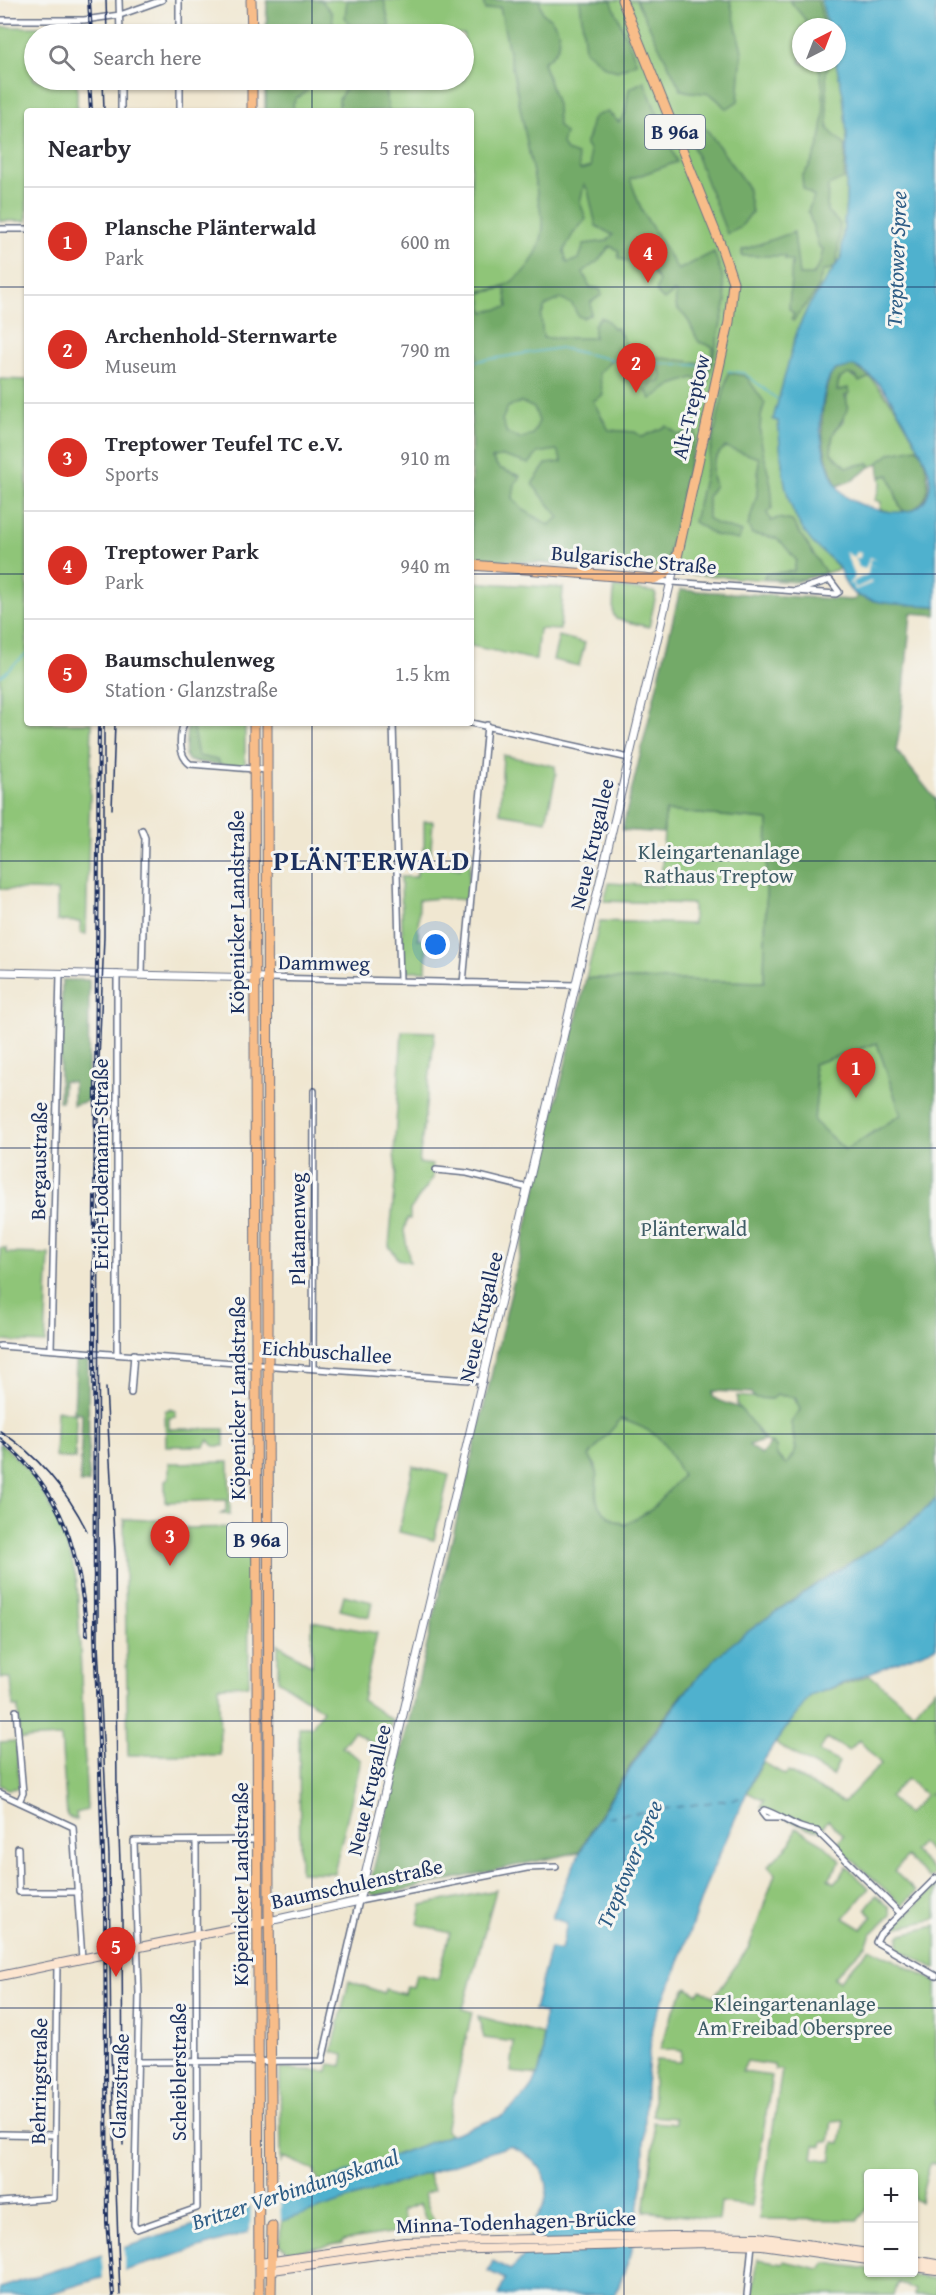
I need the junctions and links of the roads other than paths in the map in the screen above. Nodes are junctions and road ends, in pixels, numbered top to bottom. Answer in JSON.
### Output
{"nodes":[{"id":1,"x":120,"y":0,"type":"edge"},
{"id":2,"x":162,"y":0,"type":"edge"},
{"id":3,"x":179,"y":0,"type":"edge"},
{"id":4,"x":251,"y":0,"type":"edge"},
{"id":5,"x":622,"y":0,"type":"edge"},
{"id":6,"x":120,"y":15,"type":"junction"},
{"id":7,"x":0,"y":20,"type":"edge"},
{"id":8,"x":120,"y":24,"type":"edge"},
{"id":9,"x":179,"y":24,"type":"edge"},
{"id":10,"x":252,"y":24,"type":"edge"},
{"id":11,"x":121,"y":90,"type":"edge"},
{"id":12,"x":180,"y":90,"type":"edge"},
{"id":13,"x":252,"y":90,"type":"edge"},
{"id":14,"x":121,"y":108,"type":"edge"},
{"id":15,"x":180,"y":108,"type":"edge"},
{"id":16,"x":252,"y":108,"type":"edge"},
{"id":17,"x":0,"y":229,"type":"edge"},
{"id":18,"x":24,"y":229,"type":"edge"},
{"id":19,"x":677,"y":557,"type":"junction"},
{"id":20,"x":474,"y":565,"type":"edge"},
{"id":21,"x":644,"y":578,"type":"junction"},
{"id":22,"x":672,"y":582,"type":"junction"},
{"id":23,"x":795,"y":591,"type":"junction"},
{"id":24,"x":474,"y":723,"type":"edge"},
{"id":25,"x":487,"y":725,"type":"junction"},
{"id":26,"x":184,"y":726,"type":"edge"},
{"id":27,"x":254,"y":726,"type":"edge"},
{"id":28,"x":267,"y":726,"type":"edge"},
{"id":29,"x":393,"y":726,"type":"edge"},
{"id":30,"x":629,"y":758,"type":"junction"},
{"id":31,"x":254,"y":770,"type":"junction"},
{"id":32,"x":267,"y":770,"type":"junction"},
{"id":33,"x":142,"y":830,"type":"dead end"},
{"id":34,"x":0,"y":972,"type":"edge"},
{"id":35,"x":60,"y":973,"type":"junction"},
{"id":36,"x":117,"y":974,"type":"junction"},
{"id":37,"x":142,"y":975,"type":"junction"},
{"id":38,"x":255,"y":978,"type":"junction"},
{"id":39,"x":267,"y":978,"type":"junction"},
{"id":40,"x":400,"y":981,"type":"junction"},
{"id":41,"x":463,"y":983,"type":"junction"},
{"id":42,"x":576,"y":985,"type":"junction"},
{"id":43,"x":314,"y":1091,"type":"dead end"},
{"id":44,"x":436,"y":1170,"type":"dead end"},
{"id":45,"x":528,"y":1188,"type":"junction"},
{"id":46,"x":0,"y":1346,"type":"edge"},
{"id":47,"x":51,"y":1349,"type":"junction"},
{"id":48,"x":117,"y":1353,"type":"junction"},
{"id":49,"x":134,"y":1354,"type":"junction"},
{"id":50,"x":256,"y":1364,"type":"junction"},
{"id":51,"x":268,"y":1364,"type":"junction"},
{"id":52,"x":313,"y":1368,"type":"junction"},
{"id":53,"x":483,"y":1381,"type":"junction"},
{"id":54,"x":131,"y":1393,"type":"dead end"},
{"id":55,"x":16,"y":1711,"type":"dead end"},
{"id":56,"x":0,"y":1793,"type":"edge"},
{"id":57,"x":19,"y":1802,"type":"junction"},
{"id":58,"x":780,"y":1818,"type":"dead end"},
{"id":59,"x":259,"y":1840,"type":"junction"},
{"id":60,"x":196,"y":1841,"type":"junction"},
{"id":61,"x":18,"y":1848,"type":"dead end"},
{"id":62,"x":556,"y":1867,"type":"dead end"},
{"id":63,"x":936,"y":1878,"type":"edge"},
{"id":64,"x":78,"y":1892,"type":"junction"},
{"id":65,"x":359,"y":1901,"type":"junction"},
{"id":66,"x":901,"y":1914,"type":"junction"},
{"id":67,"x":264,"y":1922,"type":"junction"},
{"id":68,"x":195,"y":1936,"type":"junction"},
{"id":69,"x":134,"y":1949,"type":"junction"},
{"id":70,"x":100,"y":1955,"type":"tunnel mouth"},
{"id":71,"x":82,"y":1959,"type":"junction"},
{"id":72,"x":57,"y":1964,"type":"junction"},
{"id":73,"x":0,"y":1976,"type":"edge"},
{"id":74,"x":936,"y":1976,"type":"edge"},
{"id":75,"x":260,"y":2061,"type":"junction"},
{"id":76,"x":270,"y":2061,"type":"junction"},
{"id":77,"x":138,"y":2062,"type":"junction"},
{"id":78,"x":195,"y":2062,"type":"junction"},
{"id":79,"x":0,"y":2134,"type":"edge"},
{"id":80,"x":55,"y":2135,"type":"junction"},
{"id":81,"x":272,"y":2157,"type":"junction"},
{"id":82,"x":259,"y":2171,"type":"junction"},
{"id":83,"x":272,"y":2196,"type":"dead end"},
{"id":84,"x":0,"y":2202,"type":"edge"},
{"id":85,"x":197,"y":2208,"type":"joint"},
{"id":86,"x":272,"y":2226,"type":"dead end"},
{"id":87,"x":752,"y":2241,"type":"junction"},
{"id":88,"x":864,"y":2253,"type":"edge"},
{"id":89,"x":864,"y":2259,"type":"edge"},
{"id":90,"x":918,"y":2261,"type":"edge"},
{"id":91,"x":936,"y":2264,"type":"edge"},
{"id":92,"x":272,"y":2265,"type":"junction"},
{"id":93,"x":259,"y":2267,"type":"junction"},
{"id":94,"x":918,"y":2268,"type":"edge"},
{"id":95,"x":936,"y":2270,"type":"edge"},
{"id":96,"x":259,"y":2295,"type":"edge"},
{"id":97,"x":272,"y":2295,"type":"edge"},
{"id":98,"x":747,"y":2295,"type":"edge"}],
"edges":[{"from":1,"to":6,"type":"street"},
{"from":2,"to":6,"type":"street"},
{"from":3,"to":9,"type":"street"},
{"from":4,"to":10,"type":"main road"},
{"from":5,"to":19,"type":"main road","name":"Alt-Treptow","number":"B 96a"},
{"from":6,"to":7,"type":"street"},
{"from":6,"to":8,"type":"street"},
{"from":11,"to":14,"type":"street"},
{"from":12,"to":15,"type":"street"},
{"from":13,"to":16,"type":"main road"},
{"from":17,"to":18,"type":"street"},
{"from":19,"to":21,"type":"main road"},
{"from":19,"to":22,"type":"street","name":"Alt-Treptow"},
{"from":20,"to":21,"type":"main road","name":"Bulgarische Straße"},
{"from":21,"to":22,"type":"street","name":"Bulgarische Straße"},
{"from":22,"to":23,"type":"street","name":"Bulgarische Straße"},
{"from":22,"to":30,"type":"street","name":"Neue Krugallee"},
{"from":23,"to":23,"type":"street","name":"Bulgarische Straße"},
{"from":24,"to":25,"type":"street"},
{"from":25,"to":30,"type":"street"},
{"from":25,"to":41,"type":"street"},
{"from":26,"to":31,"type":"street"},
{"from":27,"to":31,"type":"main road","name":"Köpenicker Landstraße","number":"B 96a"},
{"from":28,"to":32,"type":"main road","name":"Köpenicker Landstraße","number":"B 96a"},
{"from":29,"to":40,"type":"street"},
{"from":30,"to":42,"type":"street","name":"Neue Krugallee"},
{"from":31,"to":32,"type":"street"},
{"from":31,"to":38,"type":"main road","name":"Köpenicker Landstraße","number":"B 96a"},
{"from":32,"to":39,"type":"main road","name":"Köpenicker Landstraße","number":"B 96a"},
{"from":33,"to":37,"type":"street"},
{"from":34,"to":35,"type":"street","name":"Dammweg"},
{"from":35,"to":36,"type":"street","name":"Dammweg"},
{"from":35,"to":47,"type":"street","name":"Bergaustraße"},
{"from":36,"to":37,"type":"street","name":"Dammweg"},
{"from":36,"to":48,"type":"street","name":"Erich-Lodemann-Straße"},
{"from":37,"to":38,"type":"street","name":"Dammweg"},
{"from":38,"to":39,"type":"street","name":"Dammweg"},
{"from":38,"to":50,"type":"main road","name":"Köpenicker Landstraße","number":"B 96a"},
{"from":39,"to":40,"type":"street","name":"Dammweg"},
{"from":39,"to":51,"type":"main road","name":"Köpenicker Landstraße","number":"B 96a"},
{"from":40,"to":41,"type":"street","name":"Dammweg"},
{"from":41,"to":42,"type":"street","name":"Dammweg"},
{"from":42,"to":45,"type":"street","name":"Neue Krugallee"},
{"from":43,"to":52,"type":"street","name":"Platanenweg"},
{"from":44,"to":45,"type":"street"},
{"from":45,"to":53,"type":"street","name":"Neue Krugallee"},
{"from":46,"to":47,"type":"street","name":"Eichbuschallee"},
{"from":47,"to":48,"type":"street","name":"Eichbuschallee"},
{"from":48,"to":49,"type":"street","name":"Eichbuschallee"},
{"from":49,"to":50,"type":"street","name":"Eichbuschallee"},
{"from":49,"to":54,"type":"street"},
{"from":50,"to":51,"type":"street","name":"Eichbuschallee"},
{"from":50,"to":59,"type":"main road","name":"Köpenicker Landstraße","number":"B 96a"},
{"from":51,"to":52,"type":"street","name":"Eichbuschallee"},
{"from":51,"to":67,"type":"main road","name":"Köpenicker Landstraße","number":"B 96a"},
{"from":52,"to":53,"type":"street","name":"Eichbuschallee"},
{"from":53,"to":65,"type":"street","name":"Neue Krugallee"},
{"from":55,"to":57,"type":"street"},
{"from":56,"to":57,"type":"street"},
{"from":57,"to":64,"type":"street"},
{"from":58,"to":66,"type":"street"},
{"from":59,"to":60,"type":"street"},
{"from":59,"to":67,"type":"main road","name":"Köpenicker Landstraße","number":"B 96a"},
{"from":60,"to":68,"type":"street","name":"Scheiblerstraße"},
{"from":60,"to":69,"type":"street","name":"Glanzstraße"},
{"from":61,"to":64,"type":"street"},
{"from":62,"to":65,"type":"street","name":"Baumschulenstraße"},
{"from":63,"to":66,"type":"street"},
{"from":64,"to":71,"type":"street"},
{"from":65,"to":67,"type":"street","name":"Baumschulenstraße"},
{"from":65,"to":76,"type":"street","name":"Neue Krugallee"},
{"from":66,"to":74,"type":"street"},
{"from":67,"to":68,"type":"main road","name":"Baumschulenstraße"},
{"from":67,"to":75,"type":"main road","name":"Köpenicker Landstraße","number":"B 96a"},
{"from":67,"to":76,"type":"main road","name":"Köpenicker Landstraße","number":"B 96a"},
{"from":68,"to":69,"type":"main road","name":"Baumschulenstraße"},
{"from":68,"to":78,"type":"street","name":"Scheiblerstraße"},
{"from":69,"to":77,"type":"street","name":"Glanzstraße"},
{"from":70,"to":71,"type":"main road"},
{"from":71,"to":72,"type":"main road"},
{"from":72,"to":73,"type":"main road"},
{"from":72,"to":80,"type":"street","name":"Behringstraße"},
{"from":75,"to":76,"type":"street"},
{"from":75,"to":78,"type":"street"},
{"from":75,"to":82,"type":"main road","name":"Köpenicker Landstraße","number":"B 96a"},
{"from":76,"to":81,"type":"main road","name":"Köpenicker Landstraße","number":"B 96a"},
{"from":77,"to":78,"type":"street"},
{"from":77,"to":85,"type":"street","name":"Glanzstraße"},
{"from":78,"to":85,"type":"street","name":"Scheiblerstraße"},
{"from":79,"to":80,"type":"street"},
{"from":80,"to":84,"type":"street","name":"Behringstraße"},
{"from":81,"to":82,"type":"main road"},
{"from":81,"to":83,"type":"main road","name":"Köpenicker Landstraße","number":"B 96a"},
{"from":82,"to":93,"type":"main road","name":"Köpenicker Landstraße","number":"B 96a"},
{"from":86,"to":92,"type":"main road"},
{"from":87,"to":88,"type":"main road"},
{"from":87,"to":89,"type":"main road"},
{"from":87,"to":92,"type":"main road","name":"Minna-Todenhagen-Brücke"},
{"from":87,"to":98,"type":"street"},
{"from":90,"to":91,"type":"main road"},
{"from":92,"to":93,"type":"main road","name":"Minna-Todenhagen-Brücke"},
{"from":92,"to":97,"type":"main road"},
{"from":93,"to":96,"type":"main road","name":"Köpenicker Landstraße","number":"B 96a"},
{"from":94,"to":95,"type":"main road"}]}
